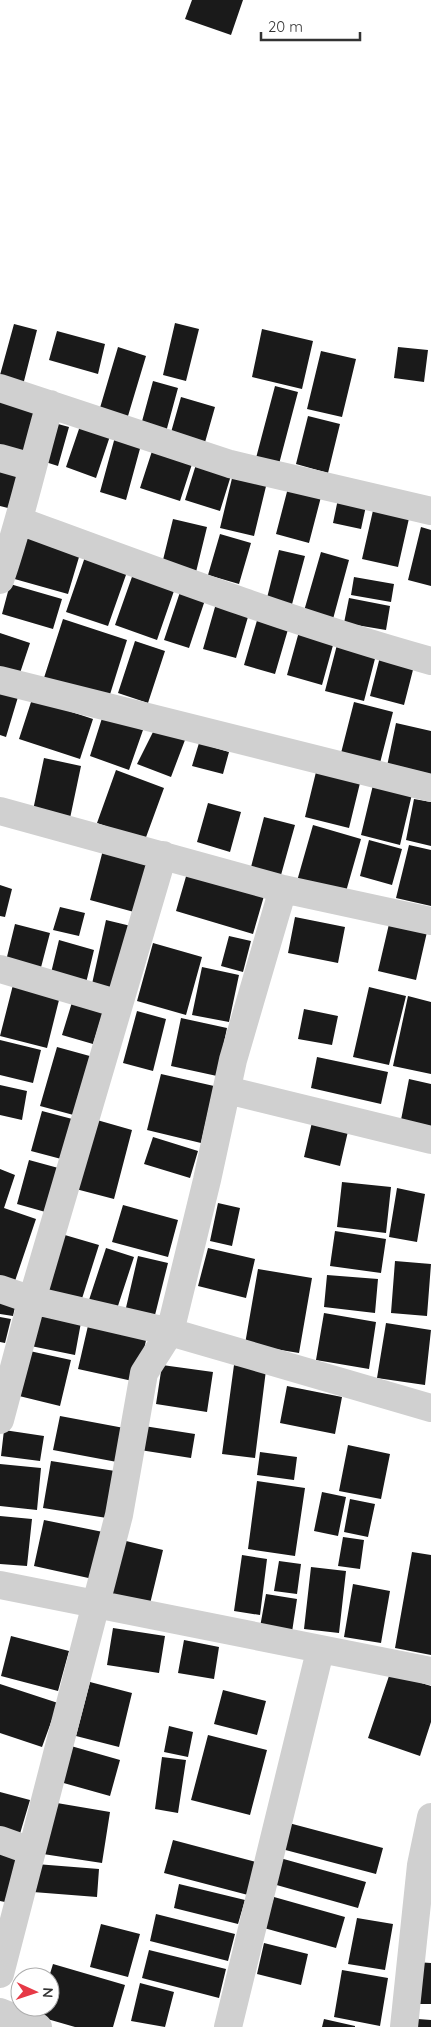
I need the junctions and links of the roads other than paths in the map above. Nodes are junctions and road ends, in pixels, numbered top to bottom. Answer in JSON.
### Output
{"nodes":[{"id":1,"x":0,"y":388,"type":"edge"},
{"id":2,"x":50,"y":404,"type":"junction"},
{"id":3,"x":0,"y":458,"type":"edge"},
{"id":4,"x":32,"y":467,"type":"junction"},
{"id":5,"x":431,"y":511,"type":"edge"},
{"id":6,"x":20,"y":520,"type":"junction"},
{"id":7,"x":2,"y":571,"type":"edge"},
{"id":8,"x":431,"y":661,"type":"edge"},
{"id":9,"x":0,"y":680,"type":"edge"},
{"id":10,"x":431,"y":788,"type":"edge"},
{"id":11,"x":0,"y":811,"type":"edge"},
{"id":12,"x":163,"y":855,"type":"junction"},
{"id":13,"x":283,"y":889,"type":"junction"},
{"id":14,"x":431,"y":921,"type":"edge"},
{"id":15,"x":0,"y":969,"type":"edge"},
{"id":16,"x":119,"y":1004,"type":"junction"},
{"id":17,"x":227,"y":1090,"type":"junction"},
{"id":18,"x":431,"y":1140,"type":"edge"},
{"id":19,"x":0,"y":1289,"type":"edge"},
{"id":20,"x":32,"y":1300,"type":"junction"},
{"id":21,"x":170,"y":1332,"type":"junction"},
{"id":22,"x":431,"y":1408,"type":"edge"},
{"id":23,"x":0,"y":1420,"type":"edge"},
{"id":24,"x":0,"y":1585,"type":"edge"},
{"id":25,"x":97,"y":1603,"type":"junction"},
{"id":26,"x":320,"y":1651,"type":"junction"},
{"id":27,"x":431,"y":1671,"type":"edge"},
{"id":28,"x":431,"y":1817,"type":"edge"},
{"id":29,"x":0,"y":1840,"type":"edge"},
{"id":30,"x":31,"y":1850,"type":"junction"},
{"id":31,"x":0,"y":1974,"type":"edge"},
{"id":32,"x":0,"y":2012,"type":"edge"},
{"id":33,"x":38,"y":2027,"type":"edge"},
{"id":34,"x":228,"y":2027,"type":"edge"},
{"id":35,"x":404,"y":2027,"type":"edge"}],
"edges":[{"from":1,"to":2,"type":"street"},
{"from":2,"to":4,"type":"street"},
{"from":2,"to":5,"type":"street"},
{"from":3,"to":4,"type":"street"},
{"from":4,"to":6,"type":"street"},
{"from":6,"to":7,"type":"street"},
{"from":6,"to":8,"type":"street"},
{"from":9,"to":10,"type":"street"},
{"from":11,"to":12,"type":"street"},
{"from":12,"to":13,"type":"street"},
{"from":12,"to":16,"type":"street"},
{"from":13,"to":14,"type":"street"},
{"from":13,"to":17,"type":"street"},
{"from":15,"to":16,"type":"street"},
{"from":16,"to":20,"type":"street"},
{"from":17,"to":18,"type":"street"},
{"from":17,"to":21,"type":"street"},
{"from":19,"to":20,"type":"street"},
{"from":20,"to":21,"type":"street"},
{"from":20,"to":23,"type":"street"},
{"from":21,"to":22,"type":"street"},
{"from":21,"to":25,"type":"street"},
{"from":24,"to":25,"type":"street"},
{"from":25,"to":26,"type":"street"},
{"from":25,"to":30,"type":"street"},
{"from":26,"to":27,"type":"street"},
{"from":26,"to":34,"type":"street"},
{"from":28,"to":35,"type":"street"},
{"from":29,"to":30,"type":"street"},
{"from":30,"to":31,"type":"street"},
{"from":32,"to":33,"type":"street"}]}
